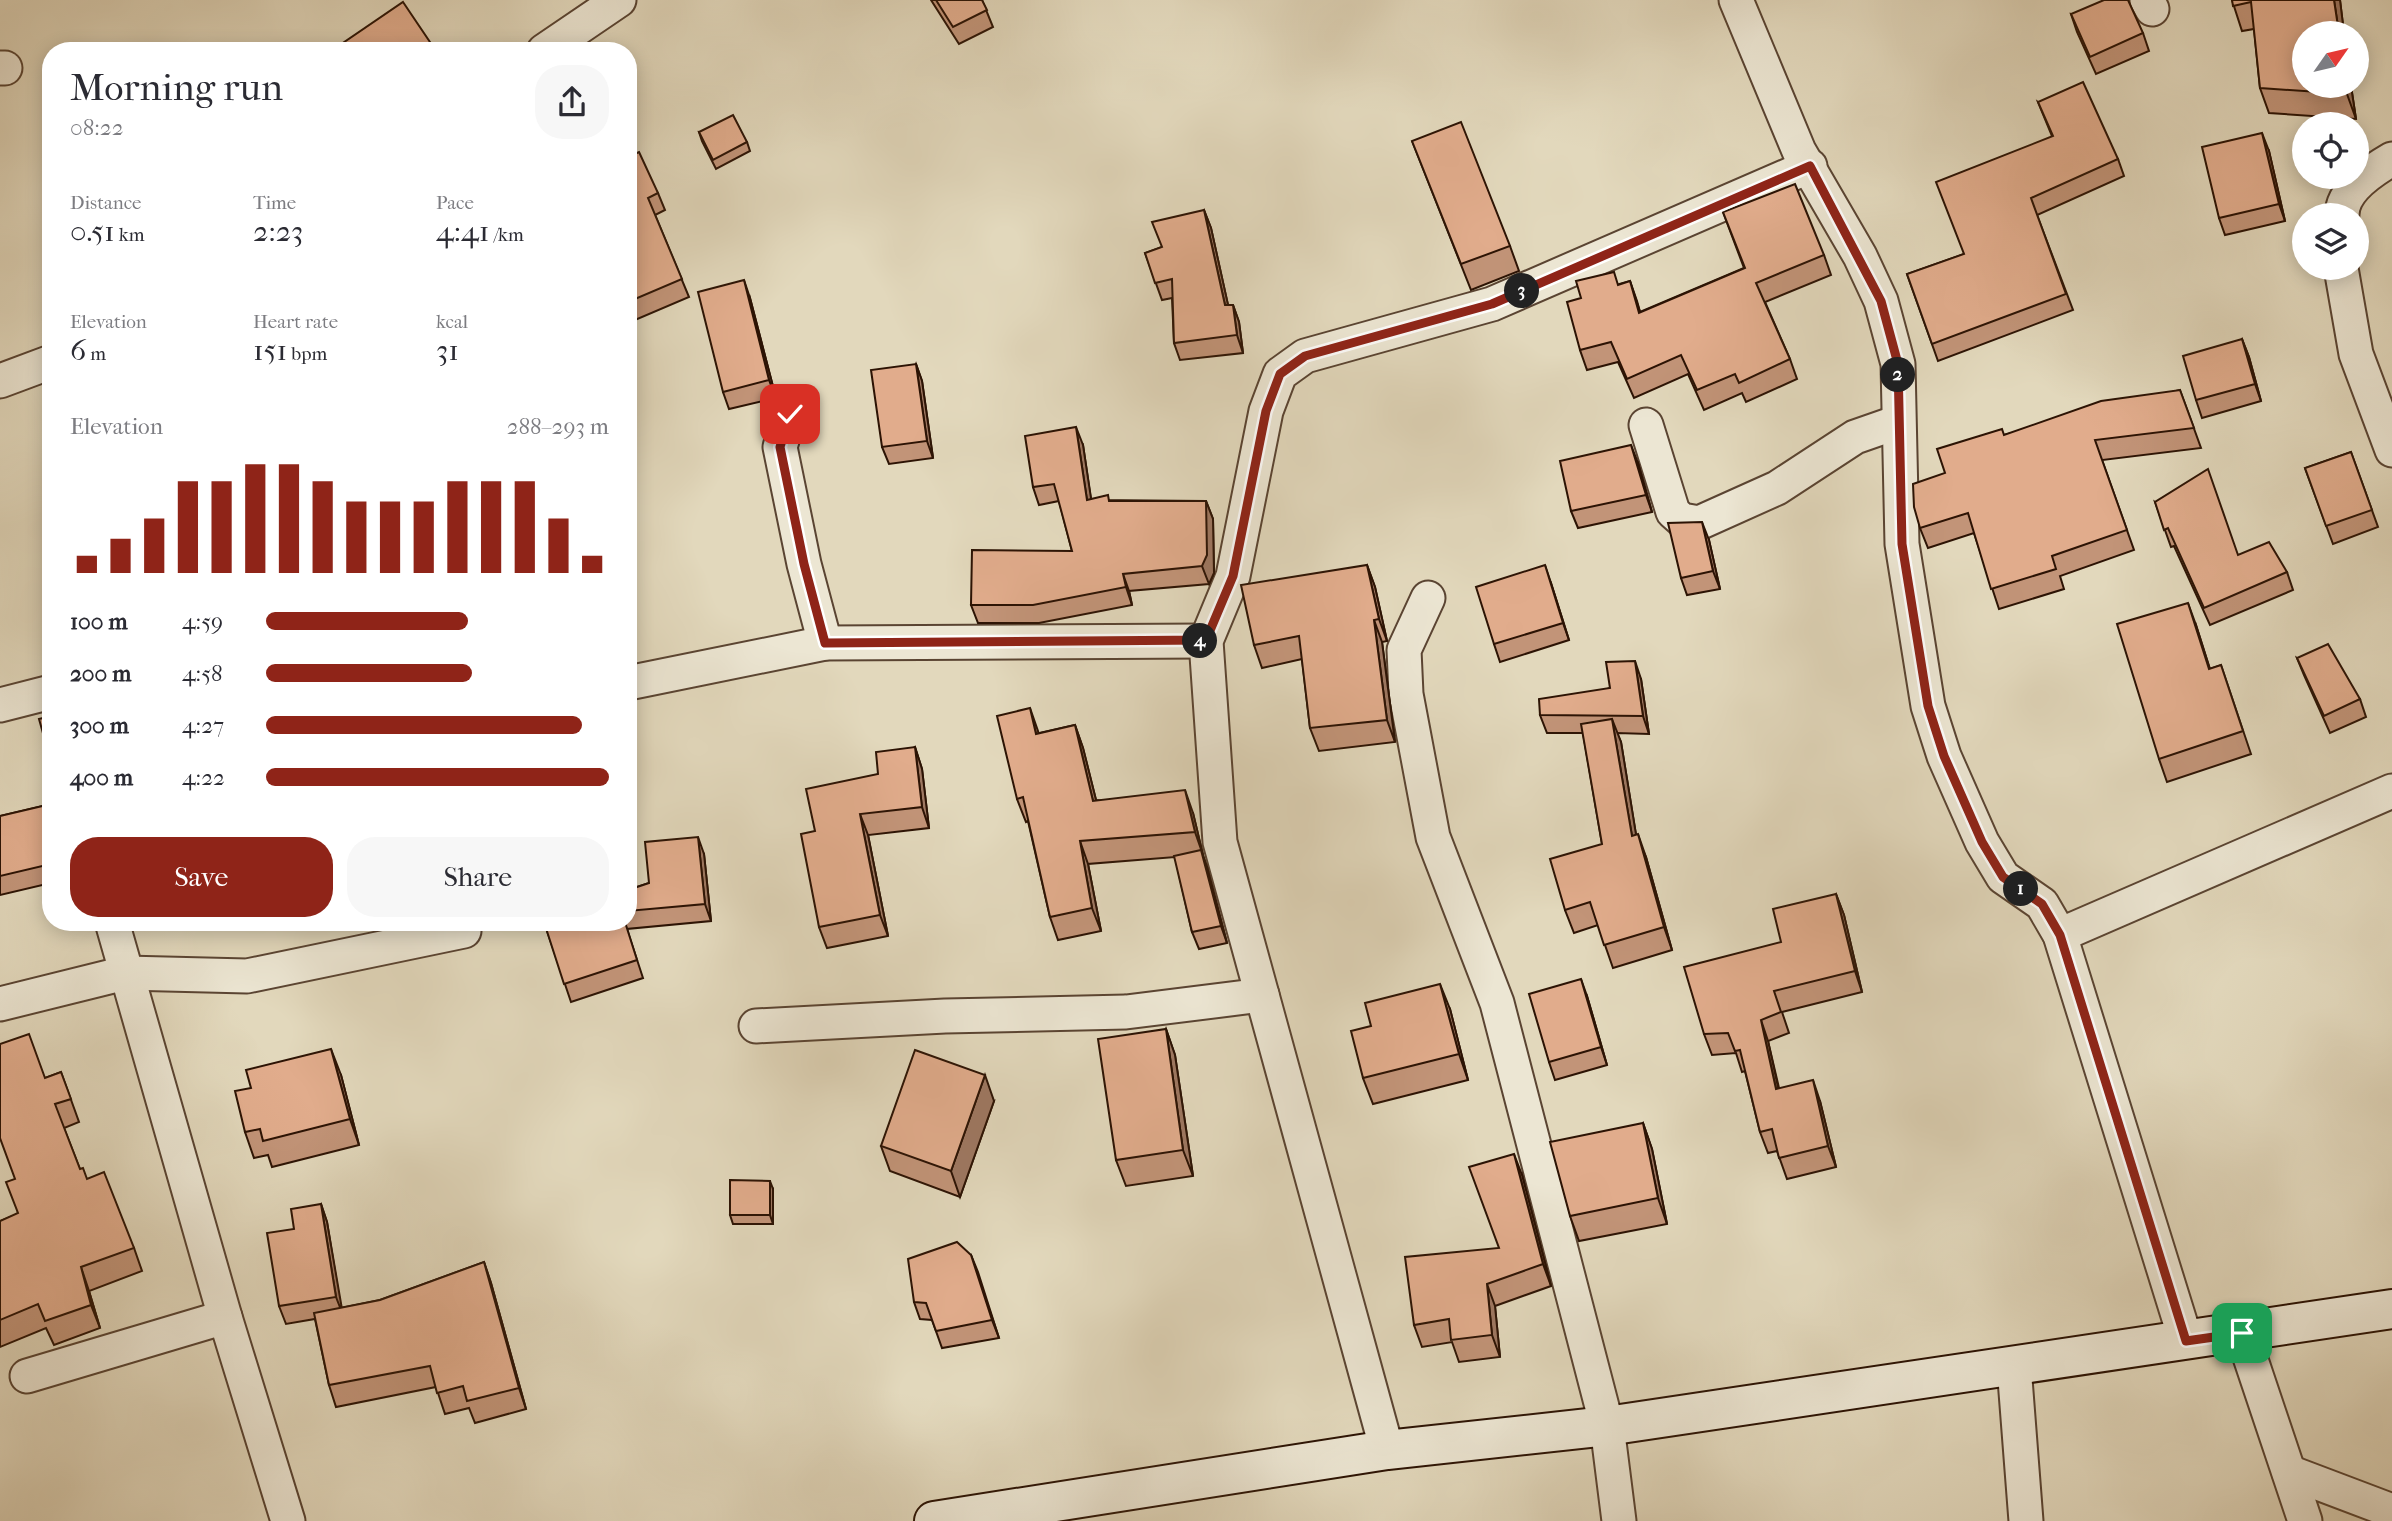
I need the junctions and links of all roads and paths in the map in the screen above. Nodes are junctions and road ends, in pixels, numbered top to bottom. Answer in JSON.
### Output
{"nodes":[{"id":1,"x":619,"y":0,"type":"edge"},
{"id":2,"x":1736,"y":0,"type":"edge"},
{"id":3,"x":557,"y":42,"type":"edge"},
{"id":4,"x":2392,"y":159,"type":"edge"},
{"id":5,"x":1810,"y":166,"type":"junction"},
{"id":6,"x":2346,"y":203,"type":"edge"},
{"id":7,"x":2343,"y":280,"type":"edge"},
{"id":8,"x":42,"y":365,"type":"edge"},
{"id":9,"x":0,"y":381,"type":"edge"},
{"id":10,"x":790,"y":414,"type":"dead end"},
{"id":11,"x":1898,"y":422,"type":"junction"},
{"id":12,"x":1646,"y":425,"type":"dead end"},
{"id":13,"x":2392,"y":450,"type":"edge"},
{"id":14,"x":1428,"y":598,"type":"dead end"},
{"id":15,"x":1206,"y":640,"type":"junction"},
{"id":16,"x":825,"y":643,"type":"junction"},
{"id":17,"x":637,"y":681,"type":"edge"},
{"id":18,"x":42,"y":694,"type":"edge"},
{"id":19,"x":0,"y":705,"type":"edge"},
{"id":20,"x":2392,"y":790,"type":"edge"},
{"id":21,"x":114,"y":931,"type":"edge"},
{"id":22,"x":464,"y":931,"type":"dead end"},
{"id":23,"x":2060,"y":935,"type":"junction"},
{"id":24,"x":125,"y":972,"type":"junction"},
{"id":25,"x":1262,"y":995,"type":"junction"},
{"id":26,"x":0,"y":1004,"type":"edge"},
{"id":27,"x":756,"y":1026,"type":"dead end"},
{"id":28,"x":2392,"y":1309,"type":"edge"},
{"id":29,"x":225,"y":1317,"type":"junction"},
{"id":30,"x":2242,"y":1333,"type":"junction"},
{"id":31,"x":2186,"y":1341,"type":"junction"},
{"id":32,"x":2014,"y":1366,"type":"junction"},
{"id":33,"x":27,"y":1376,"type":"dead end"},
{"id":34,"x":1607,"y":1426,"type":"junction"},
{"id":35,"x":1387,"y":1450,"type":"junction"},
{"id":36,"x":2289,"y":1472,"type":"junction"},
{"id":37,"x":2392,"y":1511,"type":"edge"},
{"id":38,"x":288,"y":1521,"type":"edge"},
{"id":39,"x":933,"y":1521,"type":"edge"},
{"id":40,"x":1619,"y":1521,"type":"edge"},
{"id":41,"x":2026,"y":1521,"type":"edge"},
{"id":42,"x":2305,"y":1521,"type":"edge"}],
"edges":[{"from":1,"to":3,"type":"street"},
{"from":2,"to":5,"type":"street"},
{"from":4,"to":6,"type":"street"},
{"from":5,"to":11,"type":"street"},
{"from":5,"to":15,"type":"street"},
{"from":7,"to":13,"type":"street"},
{"from":8,"to":9,"type":"street"},
{"from":10,"to":16,"type":"street"},
{"from":11,"to":12,"type":"street"},
{"from":11,"to":23,"type":"street"},
{"from":14,"to":34,"type":"street"},
{"from":15,"to":16,"type":"street"},
{"from":15,"to":25,"type":"street"},
{"from":16,"to":17,"type":"street"},
{"from":18,"to":19,"type":"street"},
{"from":20,"to":23,"type":"street"},
{"from":21,"to":24,"type":"street"},
{"from":22,"to":24,"type":"street"},
{"from":23,"to":31,"type":"street"},
{"from":24,"to":26,"type":"street"},
{"from":24,"to":29,"type":"street"},
{"from":25,"to":27,"type":"street"},
{"from":25,"to":35,"type":"street"},
{"from":28,"to":30,"type":"street"},
{"from":29,"to":33,"type":"street"},
{"from":29,"to":38,"type":"street"},
{"from":30,"to":31,"type":"street"},
{"from":30,"to":36,"type":"street"},
{"from":31,"to":32,"type":"street"},
{"from":32,"to":34,"type":"street"},
{"from":32,"to":41,"type":"street"},
{"from":34,"to":35,"type":"street"},
{"from":34,"to":40,"type":"street"},
{"from":35,"to":39,"type":"street"},
{"from":36,"to":37,"type":"street"},
{"from":36,"to":42,"type":"street"}]}
